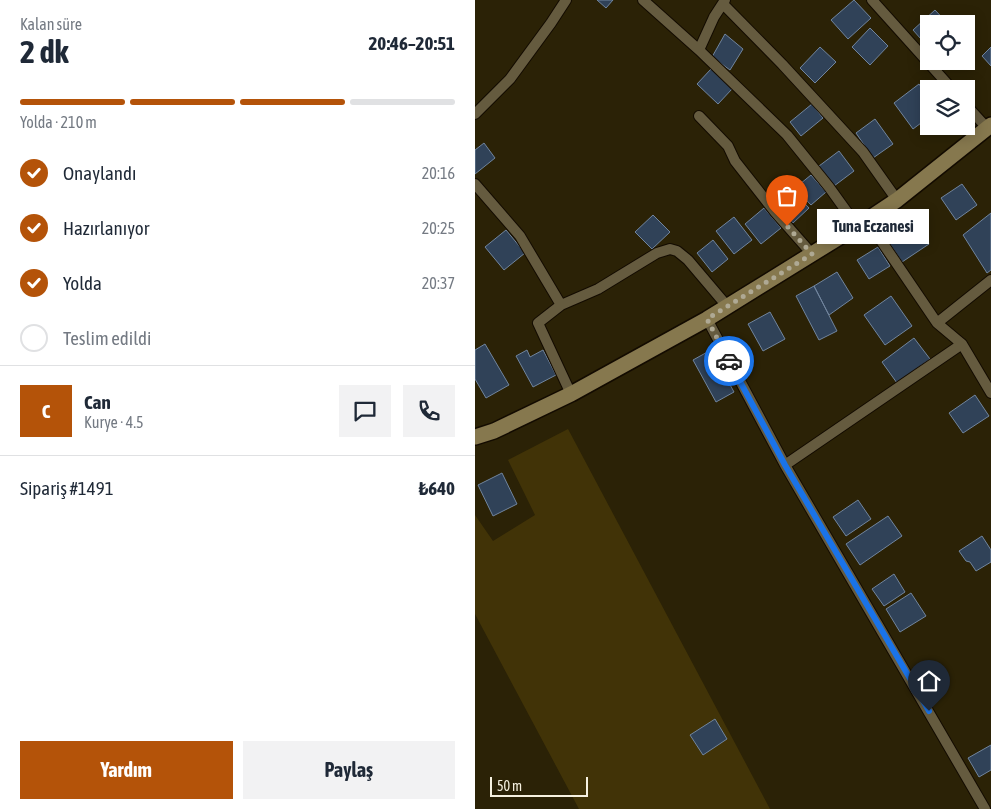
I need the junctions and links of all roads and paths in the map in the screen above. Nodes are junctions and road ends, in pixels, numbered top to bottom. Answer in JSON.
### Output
{"nodes":[{"id":1,"x":567,"y":0,"type":"edge"},
{"id":2,"x":643,"y":0,"type":"edge"},
{"id":3,"x":873,"y":0,"type":"edge"},
{"id":4,"x":724,"y":2,"type":"edge"},
{"id":5,"x":699,"y":50,"type":"junction"},
{"id":6,"x":944,"y":80,"type":"edge"},
{"id":7,"x":475,"y":114,"type":"edge"},
{"id":8,"x":975,"y":114,"type":"edge"},
{"id":9,"x":699,"y":116,"type":"dead end"},
{"id":10,"x":989,"y":127,"type":"edge"},
{"id":11,"x":475,"y":184,"type":"edge"},
{"id":12,"x":897,"y":200,"type":"junction"},
{"id":13,"x":862,"y":223,"type":"junction"},
{"id":14,"x":812,"y":254,"type":"junction"},
{"id":15,"x":991,"y":280,"type":"edge"},
{"id":16,"x":561,"y":305,"type":"junction"},
{"id":17,"x":727,"y":306,"type":"junction"},
{"id":18,"x":707,"y":319,"type":"junction"},
{"id":19,"x":937,"y":323,"type":"junction"},
{"id":20,"x":962,"y":344,"type":"junction"},
{"id":21,"x":991,"y":393,"type":"edge"},
{"id":22,"x":571,"y":394,"type":"junction"},
{"id":23,"x":475,"y":437,"type":"edge"},
{"id":24,"x":785,"y":465,"type":"junction"},
{"id":25,"x":985,"y":809,"type":"edge"}],
"edges":[{"from":1,"to":7,"type":"street"},
{"from":2,"to":5,"type":"street"},
{"from":3,"to":6,"type":"street"},
{"from":4,"to":5,"type":"street"},
{"from":4,"to":12,"type":"street"},
{"from":5,"to":13,"type":"street"},
{"from":8,"to":10,"type":"street"},
{"from":9,"to":14,"type":"street"},
{"from":10,"to":12,"type":"main road"},
{"from":11,"to":16,"type":"street"},
{"from":12,"to":13,"type":"main road"},
{"from":13,"to":14,"type":"main road"},
{"from":13,"to":19,"type":"street"},
{"from":14,"to":17,"type":"main road"},
{"from":15,"to":19,"type":"street"},
{"from":16,"to":17,"type":"street"},
{"from":16,"to":22,"type":"street"},
{"from":17,"to":18,"type":"main road"},
{"from":18,"to":22,"type":"main road"},
{"from":18,"to":24,"type":"street"},
{"from":19,"to":20,"type":"street"},
{"from":20,"to":21,"type":"street"},
{"from":20,"to":24,"type":"street"},
{"from":22,"to":23,"type":"main road"},
{"from":24,"to":25,"type":"street"}]}
